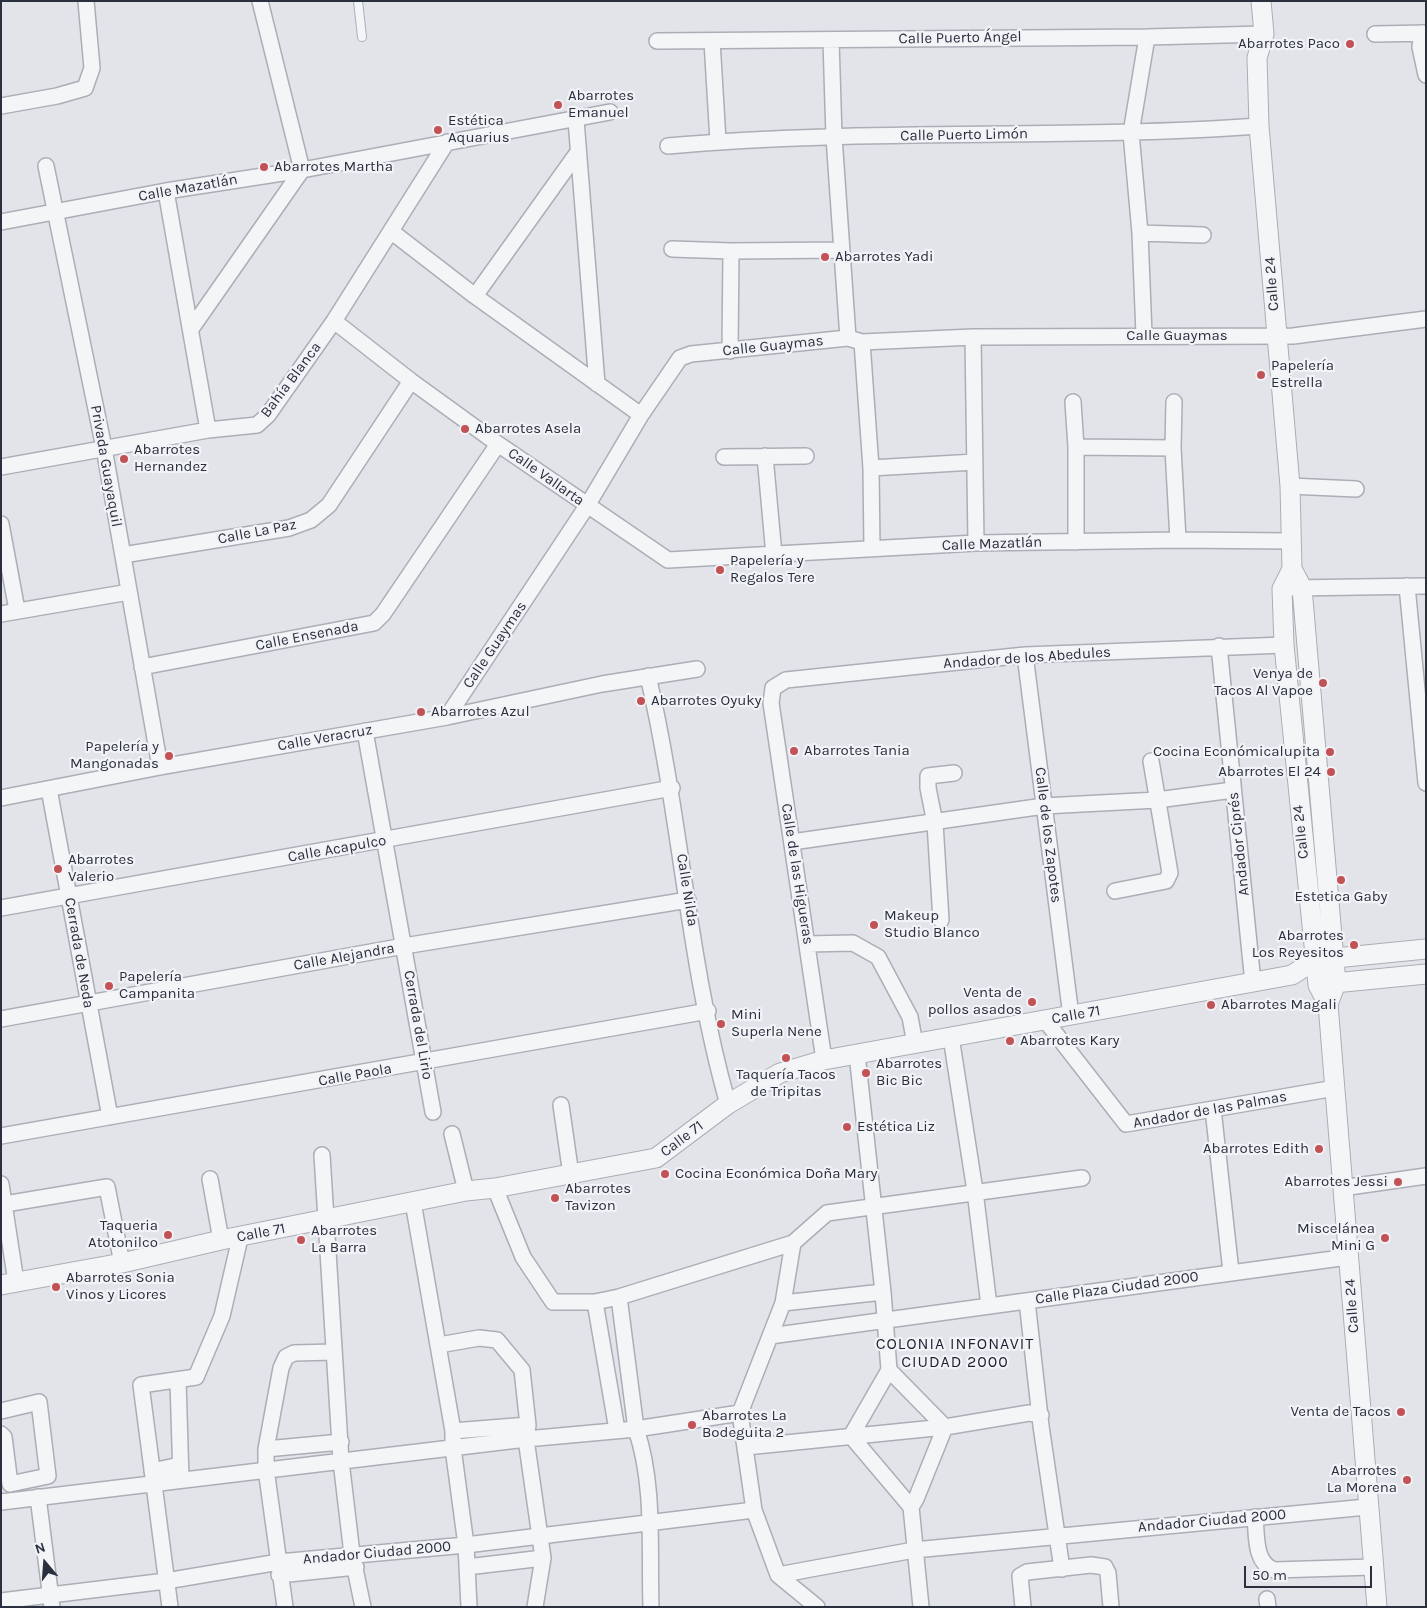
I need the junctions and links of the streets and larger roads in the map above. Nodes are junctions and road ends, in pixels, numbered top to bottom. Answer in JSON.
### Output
{"nodes":[{"id":1,"x":86,"y":1,"type":"edge"},
{"id":2,"x":260,"y":1,"type":"edge"},
{"id":3,"x":1261,"y":1,"type":"edge"},
{"id":4,"x":1424,"y":33,"type":"edge"},
{"id":5,"x":1264,"y":34,"type":"junction"},
{"id":6,"x":1375,"y":34,"type":"dead end"},
{"id":7,"x":1147,"y":37,"type":"junction"},
{"id":8,"x":831,"y":40,"type":"junction"},
{"id":9,"x":657,"y":41,"type":"dead end"},
{"id":10,"x":712,"y":41,"type":"junction"},
{"id":11,"x":1426,"y":75,"type":"edge"},
{"id":12,"x":1,"y":106,"type":"edge"},
{"id":13,"x":610,"y":112,"type":"dead end"},
{"id":14,"x":576,"y":120,"type":"junction"},
{"id":15,"x":1259,"y":126,"type":"junction"},
{"id":16,"x":1132,"y":133,"type":"junction"},
{"id":17,"x":834,"y":137,"type":"junction"},
{"id":18,"x":718,"y":141,"type":"junction"},
{"id":19,"x":447,"y":142,"type":"junction"},
{"id":20,"x":668,"y":146,"type":"dead end"},
{"id":21,"x":578,"y":152,"type":"junction"},
{"id":22,"x":46,"y":166,"type":"dead end"},
{"id":23,"x":302,"y":170,"type":"junction"},
{"id":24,"x":166,"y":191,"type":"junction"},
{"id":25,"x":58,"y":212,"type":"junction"},
{"id":26,"x":1,"y":222,"type":"edge"},
{"id":27,"x":392,"y":232,"type":"junction"},
{"id":28,"x":1140,"y":233,"type":"junction"},
{"id":29,"x":1203,"y":235,"type":"dead end"},
{"id":30,"x":672,"y":248,"type":"dead end"},
{"id":31,"x":842,"y":250,"type":"junction"},
{"id":32,"x":732,"y":252,"type":"junction"},
{"id":33,"x":475,"y":296,"type":"junction"},
{"id":34,"x":1426,"y":319,"type":"edge"},
{"id":35,"x":334,"y":321,"type":"junction"},
{"id":36,"x":191,"y":329,"type":"junction"},
{"id":37,"x":1144,"y":336,"type":"junction"},
{"id":38,"x":1284,"y":336,"type":"junction"},
{"id":39,"x":972,"y":337,"type":"junction"},
{"id":40,"x":855,"y":340,"type":"junction"},
{"id":41,"x":730,"y":351,"type":"junction"},
{"id":42,"x":411,"y":381,"type":"junction"},
{"id":43,"x":597,"y":384,"type":"junction"},
{"id":44,"x":1073,"y":402,"type":"dead end"},
{"id":45,"x":1174,"y":402,"type":"dead end"},
{"id":46,"x":641,"y":415,"type":"junction"},
{"id":47,"x":208,"y":430,"type":"junction"},
{"id":48,"x":498,"y":444,"type":"junction"},
{"id":49,"x":1076,"y":447,"type":"junction"},
{"id":50,"x":104,"y":448,"type":"junction"},
{"id":51,"x":1173,"y":448,"type":"junction"},
{"id":52,"x":765,"y":456,"type":"junction"},
{"id":53,"x":806,"y":456,"type":"dead end"},
{"id":54,"x":724,"y":457,"type":"dead end"},
{"id":55,"x":975,"y":462,"type":"junction"},
{"id":56,"x":1,"y":467,"type":"edge"},
{"id":57,"x":871,"y":468,"type":"junction"},
{"id":58,"x":1290,"y":486,"type":"junction"},
{"id":59,"x":1356,"y":489,"type":"dead end"},
{"id":60,"x":587,"y":506,"type":"junction"},
{"id":61,"x":1,"y":524,"type":"edge"},
{"id":62,"x":1178,"y":540,"type":"junction"},
{"id":63,"x":1291,"y":541,"type":"junction"},
{"id":64,"x":1076,"y":542,"type":"junction"},
{"id":65,"x":976,"y":543,"type":"junction"},
{"id":66,"x":872,"y":548,"type":"junction"},
{"id":67,"x":123,"y":555,"type":"junction"},
{"id":68,"x":774,"y":555,"type":"junction"},
{"id":69,"x":694,"y":559,"type":"joint"},
{"id":70,"x":1292,"y":569,"type":"junction"},
{"id":71,"x":1408,"y":586,"type":"junction"},
{"id":72,"x":1426,"y":586,"type":"edge"},
{"id":73,"x":1302,"y":588,"type":"junction"},
{"id":74,"x":1282,"y":589,"type":"junction"},
{"id":75,"x":129,"y":592,"type":"junction"},
{"id":76,"x":17,"y":610,"type":"junction"},
{"id":77,"x":1,"y":614,"type":"edge"},
{"id":78,"x":1284,"y":645,"type":"junction"},
{"id":79,"x":1219,"y":646,"type":"junction"},
{"id":80,"x":1025,"y":655,"type":"junction"},
{"id":81,"x":142,"y":667,"type":"junction"},
{"id":82,"x":697,"y":669,"type":"dead end"},
{"id":83,"x":648,"y":676,"type":"junction"},
{"id":84,"x":773,"y":688,"type":"joint"},
{"id":85,"x":447,"y":717,"type":"junction"},
{"id":86,"x":365,"y":731,"type":"junction"},
{"id":87,"x":1151,"y":761,"type":"dead end"},
{"id":88,"x":160,"y":767,"type":"junction"},
{"id":89,"x":954,"y":773,"type":"dead end"},
{"id":90,"x":1426,"y":783,"type":"edge"},
{"id":91,"x":672,"y":788,"type":"junction"},
{"id":92,"x":49,"y":789,"type":"junction"},
{"id":93,"x":1233,"y":790,"type":"junction"},
{"id":94,"x":1,"y":798,"type":"edge"},
{"id":95,"x":1157,"y":800,"type":"junction"},
{"id":96,"x":1044,"y":806,"type":"junction"},
{"id":97,"x":935,"y":823,"type":"junction"},
{"id":98,"x":386,"y":841,"type":"junction"},
{"id":99,"x":792,"y":842,"type":"junction"},
{"id":100,"x":1115,"y":891,"type":"dead end"},
{"id":101,"x":68,"y":896,"type":"junction"},
{"id":102,"x":688,"y":900,"type":"junction"},
{"id":103,"x":1,"y":908,"type":"edge"},
{"id":104,"x":942,"y":920,"type":"dead end"},
{"id":105,"x":807,"y":944,"type":"junction"},
{"id":106,"x":404,"y":946,"type":"junction"},
{"id":107,"x":1426,"y":948,"type":"edge"},
{"id":108,"x":1324,"y":959,"type":"junction"},
{"id":109,"x":1426,"y":974,"type":"edge"},
{"id":110,"x":1292,"y":975,"type":"junction"},
{"id":111,"x":1253,"y":983,"type":"junction"},
{"id":112,"x":1327,"y":984,"type":"junction"},
{"id":113,"x":88,"y":1003,"type":"junction"},
{"id":114,"x":708,"y":1011,"type":"junction"},
{"id":115,"x":1071,"y":1016,"type":"junction"},
{"id":116,"x":1,"y":1019,"type":"edge"},
{"id":117,"x":1045,"y":1020,"type":"junction"},
{"id":118,"x":951,"y":1037,"type":"junction"},
{"id":119,"x":915,"y":1044,"type":"junction"},
{"id":120,"x":857,"y":1054,"type":"junction"},
{"id":121,"x":824,"y":1060,"type":"junction"},
{"id":122,"x":426,"y":1063,"type":"junction"},
{"id":123,"x":1335,"y":1088,"type":"junction"},
{"id":124,"x":728,"y":1104,"type":"junction"},
{"id":125,"x":561,"y":1105,"type":"dead end"},
{"id":126,"x":1213,"y":1109,"type":"junction"},
{"id":127,"x":433,"y":1112,"type":"dead end"},
{"id":128,"x":110,"y":1117,"type":"junction"},
{"id":129,"x":452,"y":1134,"type":"dead end"},
{"id":130,"x":1,"y":1136,"type":"edge"},
{"id":131,"x":322,"y":1155,"type":"dead end"},
{"id":132,"x":571,"y":1175,"type":"junction"},
{"id":133,"x":1426,"y":1176,"type":"edge"},
{"id":134,"x":1082,"y":1178,"type":"dead end"},
{"id":135,"x":210,"y":1179,"type":"dead end"},
{"id":136,"x":1,"y":1184,"type":"edge"},
{"id":137,"x":495,"y":1188,"type":"junction"},
{"id":138,"x":1342,"y":1188,"type":"junction"},
{"id":139,"x":466,"y":1191,"type":"junction"},
{"id":140,"x":975,"y":1191,"type":"junction"},
{"id":141,"x":413,"y":1202,"type":"junction"},
{"id":142,"x":5,"y":1204,"type":"junction"},
{"id":143,"x":874,"y":1208,"type":"junction"},
{"id":144,"x":324,"y":1221,"type":"junction"},
{"id":145,"x":240,"y":1238,"type":"junction"},
{"id":146,"x":222,"y":1240,"type":"junction"},
{"id":147,"x":793,"y":1243,"type":"junction"},
{"id":148,"x":1348,"y":1257,"type":"junction"},
{"id":149,"x":122,"y":1263,"type":"junction"},
{"id":150,"x":1231,"y":1272,"type":"junction"},
{"id":151,"x":9,"y":1283,"type":"edge"},
{"id":152,"x":883,"y":1292,"type":"junction"},
{"id":153,"x":619,"y":1297,"type":"junction"},
{"id":154,"x":1027,"y":1301,"type":"junction"},
{"id":155,"x":595,"y":1302,"type":"junction"},
{"id":156,"x":783,"y":1303,"type":"junction"},
{"id":157,"x":989,"y":1306,"type":"junction"},
{"id":158,"x":886,"y":1321,"type":"junction"},
{"id":159,"x":770,"y":1336,"type":"junction"},
{"id":160,"x":439,"y":1345,"type":"junction"},
{"id":161,"x":334,"y":1352,"type":"junction"},
{"id":162,"x":889,"y":1370,"type":"junction"},
{"id":163,"x":178,"y":1380,"type":"junction"},
{"id":164,"x":1,"y":1411,"type":"edge"},
{"id":165,"x":740,"y":1413,"type":"junction"},
{"id":166,"x":1041,"y":1416,"type":"junction"},
{"id":167,"x":946,"y":1427,"type":"junction"},
{"id":168,"x":636,"y":1429,"type":"junction"},
{"id":169,"x":617,"y":1430,"type":"junction"},
{"id":170,"x":453,"y":1431,"type":"junction"},
{"id":171,"x":527,"y":1432,"type":"junction"},
{"id":172,"x":1,"y":1434,"type":"edge"},
{"id":173,"x":851,"y":1436,"type":"junction"},
{"id":174,"x":341,"y":1442,"type":"junction"},
{"id":175,"x":746,"y":1447,"type":"junction"},
{"id":176,"x":453,"y":1448,"type":"junction"},
{"id":177,"x":266,"y":1449,"type":"junction"},
{"id":178,"x":342,"y":1461,"type":"junction"},
{"id":179,"x":266,"y":1469,"type":"junction"},
{"id":180,"x":180,"y":1472,"type":"junction"},
{"id":181,"x":153,"y":1476,"type":"junction"},
{"id":182,"x":38,"y":1497,"type":"junction"},
{"id":183,"x":1,"y":1502,"type":"edge"},
{"id":184,"x":911,"y":1507,"type":"junction"},
{"id":185,"x":1368,"y":1507,"type":"junction"},
{"id":186,"x":754,"y":1510,"type":"junction"},
{"id":187,"x":1255,"y":1517,"type":"junction"},
{"id":188,"x":649,"y":1523,"type":"junction"},
{"id":189,"x":538,"y":1536,"type":"junction"},
{"id":190,"x":1057,"y":1536,"type":"junction"},
{"id":191,"x":466,"y":1544,"type":"junction"},
{"id":192,"x":914,"y":1550,"type":"junction"},
{"id":193,"x":542,"y":1558,"type":"junction"},
{"id":194,"x":354,"y":1560,"type":"junction"},
{"id":195,"x":1373,"y":1566,"type":"junction"},
{"id":196,"x":467,"y":1567,"type":"junction"},
{"id":197,"x":279,"y":1569,"type":"junction"},
{"id":198,"x":1062,"y":1569,"type":"junction"},
{"id":199,"x":778,"y":1575,"type":"junction"},
{"id":200,"x":166,"y":1581,"type":"junction"},
{"id":201,"x":1,"y":1601,"type":"edge"},
{"id":202,"x":51,"y":1601,"type":"edge"},
{"id":203,"x":170,"y":1607,"type":"edge"},
{"id":204,"x":285,"y":1607,"type":"edge"},
{"id":205,"x":363,"y":1607,"type":"edge"},
{"id":206,"x":469,"y":1607,"type":"edge"},
{"id":207,"x":535,"y":1607,"type":"edge"},
{"id":208,"x":651,"y":1607,"type":"edge"},
{"id":209,"x":817,"y":1607,"type":"edge"},
{"id":210,"x":921,"y":1607,"type":"edge"},
{"id":211,"x":1023,"y":1607,"type":"edge"},
{"id":212,"x":1111,"y":1607,"type":"edge"},
{"id":213,"x":1377,"y":1607,"type":"edge"}],
"edges":[{"from":1,"to":12,"type":"street"},
{"from":2,"to":23,"type":"street"},
{"from":3,"to":5,"type":"street","name":"Calle 24"},
{"from":4,"to":6,"type":"street"},
{"from":4,"to":11,"type":"street"},
{"from":5,"to":7,"type":"street","name":"Calle Puerto Ángel"},
{"from":5,"to":15,"type":"street","name":"Calle 24"},
{"from":7,"to":8,"type":"street","name":"Calle Puerto Ángel"},
{"from":7,"to":16,"type":"street"},
{"from":8,"to":10,"type":"street","name":"Calle Puerto Ángel"},
{"from":8,"to":17,"type":"street"},
{"from":9,"to":10,"type":"street","name":"Calle Puerto Ángel"},
{"from":10,"to":18,"type":"street"},
{"from":13,"to":14,"type":"street","name":"Calle Mazatlán"},
{"from":14,"to":19,"type":"street","name":"Calle Mazatlán"},
{"from":14,"to":21,"type":"street"},
{"from":15,"to":16,"type":"street","name":"Calle Puerto Limón"},
{"from":15,"to":38,"type":"street","name":"Calle 24"},
{"from":16,"to":17,"type":"street","name":"Calle Puerto Limón"},
{"from":16,"to":28,"type":"street"},
{"from":17,"to":18,"type":"street","name":"Calle Puerto Limón"},
{"from":17,"to":31,"type":"street"},
{"from":18,"to":20,"type":"street","name":"Calle Puerto Limón"},
{"from":19,"to":23,"type":"street","name":"Calle Mazatlán"},
{"from":19,"to":27,"type":"street","name":"Bahía Blanca"},
{"from":21,"to":33,"type":"street"},
{"from":21,"to":43,"type":"street"},
{"from":22,"to":25,"type":"street","name":"Privada Guayaquil"},
{"from":23,"to":24,"type":"street","name":"Calle Mazatlán"},
{"from":23,"to":36,"type":"street"},
{"from":24,"to":25,"type":"street","name":"Calle Mazatlán"},
{"from":24,"to":36,"type":"street"},
{"from":25,"to":26,"type":"street","name":"Calle Mazatlán"},
{"from":25,"to":50,"type":"street","name":"Privada Guayaquil"},
{"from":27,"to":33,"type":"street"},
{"from":27,"to":35,"type":"street","name":"Bahía Blanca"},
{"from":28,"to":29,"type":"street"},
{"from":28,"to":37,"type":"street"},
{"from":30,"to":32,"type":"street"},
{"from":31,"to":32,"type":"street"},
{"from":31,"to":40,"type":"street"},
{"from":32,"to":41,"type":"street"},
{"from":33,"to":43,"type":"street"},
{"from":34,"to":38,"type":"street","name":"Calle Guaymas"},
{"from":35,"to":42,"type":"street","name":"Calle Vallarta"},
{"from":35,"to":47,"type":"street","name":"Bahía Blanca"},
{"from":36,"to":47,"type":"street"},
{"from":37,"to":38,"type":"street","name":"Calle Guaymas"},
{"from":37,"to":39,"type":"street","name":"Calle Guaymas"},
{"from":38,"to":58,"type":"street","name":"Calle 24"},
{"from":39,"to":40,"type":"street","name":"Calle Guaymas"},
{"from":39,"to":55,"type":"street"},
{"from":40,"to":41,"type":"street","name":"Calle Guaymas"},
{"from":40,"to":57,"type":"street"},
{"from":41,"to":46,"type":"street","name":"Calle Guaymas"},
{"from":42,"to":48,"type":"street","name":"Calle Vallarta"},
{"from":42,"to":67,"type":"street","name":"Calle La Paz"},
{"from":43,"to":46,"type":"street"},
{"from":44,"to":49,"type":"street"},
{"from":45,"to":51,"type":"street"},
{"from":46,"to":60,"type":"street","name":"Calle Guaymas"},
{"from":47,"to":50,"type":"street","name":"Bahía Blanca"},
{"from":48,"to":60,"type":"street","name":"Calle Vallarta"},
{"from":48,"to":81,"type":"street","name":"Calle Ensenada"},
{"from":49,"to":51,"type":"street"},
{"from":49,"to":64,"type":"street"},
{"from":50,"to":56,"type":"street","name":"Bahía Blanca"},
{"from":50,"to":67,"type":"street","name":"Privada Guayaquil"},
{"from":51,"to":62,"type":"street"},
{"from":52,"to":53,"type":"street"},
{"from":52,"to":54,"type":"street"},
{"from":52,"to":68,"type":"street"},
{"from":55,"to":57,"type":"street"},
{"from":55,"to":65,"type":"street"},
{"from":57,"to":66,"type":"street"},
{"from":58,"to":59,"type":"street"},
{"from":58,"to":63,"type":"street","name":"Calle 24"},
{"from":60,"to":69,"type":"street","name":"Calle Vallarta"},
{"from":60,"to":85,"type":"street","name":"Calle Guaymas"},
{"from":61,"to":76,"type":"street"},
{"from":62,"to":63,"type":"street","name":"Calle Mazatlán"},
{"from":62,"to":64,"type":"street","name":"Calle Mazatlán"},
{"from":63,"to":70,"type":"street","name":"Calle 24"},
{"from":64,"to":65,"type":"street","name":"Calle Mazatlán"},
{"from":65,"to":66,"type":"street","name":"Calle Mazatlán"},
{"from":66,"to":68,"type":"street","name":"Calle Mazatlán"},
{"from":67,"to":75,"type":"street","name":"Privada Guayaquil"},
{"from":68,"to":69,"type":"street","name":"Calle Mazatlán"},
{"from":70,"to":73,"type":"street","name":"Calle 24"},
{"from":70,"to":74,"type":"street","name":"Calle 24"},
{"from":71,"to":72,"type":"street"},
{"from":71,"to":73,"type":"street"},
{"from":71,"to":90,"type":"street"},
{"from":73,"to":74,"type":"street"},
{"from":73,"to":108,"type":"street","name":"Calle 24"},
{"from":74,"to":78,"type":"street","name":"Calle 24"},
{"from":75,"to":76,"type":"street"},
{"from":75,"to":81,"type":"street","name":"Privada Guayaquil"},
{"from":76,"to":77,"type":"street"},
{"from":78,"to":79,"type":"street","name":"Andador de los Abedules"},
{"from":78,"to":108,"type":"street","name":"Calle 24"},
{"from":79,"to":80,"type":"street","name":"Andador de los Abedules"},
{"from":79,"to":93,"type":"street","name":"Andador Ciprés"},
{"from":80,"to":84,"type":"street","name":"Andador de los Abedules"},
{"from":80,"to":96,"type":"street","name":"Calle de los Zapotes"},
{"from":81,"to":88,"type":"street","name":"Privada Guayaquil"},
{"from":82,"to":83,"type":"street"},
{"from":83,"to":85,"type":"street","name":"Calle Veracruz"},
{"from":83,"to":91,"type":"street","name":"Calle Nilda"},
{"from":84,"to":99,"type":"street","name":"Calle de las Higueras"},
{"from":85,"to":86,"type":"street","name":"Calle Veracruz"},
{"from":86,"to":88,"type":"street","name":"Calle Veracruz"},
{"from":86,"to":98,"type":"street","name":"Cerrada del Lirio"},
{"from":87,"to":95,"type":"street"},
{"from":88,"to":92,"type":"street","name":"Calle Veracruz"},
{"from":89,"to":97,"type":"street"},
{"from":91,"to":98,"type":"street","name":"Calle Acapulco"},
{"from":91,"to":102,"type":"street","name":"Calle Nilda"},
{"from":92,"to":94,"type":"street","name":"Calle Veracruz"},
{"from":92,"to":101,"type":"street","name":"Cerrada de Neda"},
{"from":93,"to":95,"type":"street"},
{"from":93,"to":111,"type":"street","name":"Andador Ciprés"},
{"from":95,"to":96,"type":"street"},
{"from":95,"to":100,"type":"street"},
{"from":96,"to":97,"type":"street"},
{"from":96,"to":115,"type":"street","name":"Calle de los Zapotes"},
{"from":97,"to":99,"type":"street"},
{"from":97,"to":104,"type":"street"},
{"from":98,"to":101,"type":"street","name":"Calle Acapulco"},
{"from":98,"to":106,"type":"street","name":"Cerrada del Lirio"},
{"from":99,"to":105,"type":"street","name":"Calle de las Higueras"},
{"from":101,"to":103,"type":"street","name":"Calle Acapulco"},
{"from":101,"to":113,"type":"street","name":"Cerrada de Neda"},
{"from":102,"to":106,"type":"street","name":"Calle Alejandra"},
{"from":102,"to":114,"type":"street","name":"Calle Nilda"},
{"from":105,"to":119,"type":"street"},
{"from":105,"to":121,"type":"street","name":"Calle de las Higueras"},
{"from":106,"to":113,"type":"street","name":"Calle Alejandra"},
{"from":106,"to":122,"type":"street","name":"Cerrada del Lirio"},
{"from":107,"to":108,"type":"street"},
{"from":108,"to":110,"type":"street","name":"Calle 71"},
{"from":108,"to":112,"type":"street","name":"Calle 24"},
{"from":109,"to":112,"type":"street"},
{"from":110,"to":111,"type":"street","name":"Calle 71"},
{"from":110,"to":112,"type":"street"},
{"from":111,"to":115,"type":"street","name":"Calle 71"},
{"from":112,"to":123,"type":"street","name":"Calle 24"},
{"from":113,"to":116,"type":"street","name":"Calle Alejandra"},
{"from":113,"to":128,"type":"street","name":"Cerrada de Neda"},
{"from":114,"to":122,"type":"street","name":"Calle Paola"},
{"from":114,"to":124,"type":"street","name":"Calle Nilda"},
{"from":115,"to":117,"type":"street","name":"Calle 71"},
{"from":117,"to":118,"type":"street","name":"Calle 71"},
{"from":117,"to":126,"type":"street","name":"Andador de las Palmas"},
{"from":118,"to":119,"type":"street","name":"Calle 71"},
{"from":118,"to":140,"type":"street"},
{"from":119,"to":120,"type":"street","name":"Calle 71"},
{"from":120,"to":121,"type":"street","name":"Calle 71"},
{"from":120,"to":143,"type":"street"},
{"from":121,"to":124,"type":"street","name":"Calle 71"},
{"from":122,"to":127,"type":"street","name":"Cerrada del Lirio"},
{"from":122,"to":128,"type":"street","name":"Calle Paola"},
{"from":123,"to":126,"type":"street","name":"Andador de las Palmas"},
{"from":123,"to":138,"type":"street","name":"Calle 24"},
{"from":124,"to":132,"type":"street","name":"Calle 71"},
{"from":125,"to":132,"type":"street"},
{"from":126,"to":150,"type":"street"},
{"from":128,"to":130,"type":"street","name":"Calle Paola"},
{"from":129,"to":139,"type":"street"},
{"from":131,"to":144,"type":"street"},
{"from":132,"to":137,"type":"street","name":"Calle 71"},
{"from":133,"to":138,"type":"street"},
{"from":134,"to":140,"type":"street"},
{"from":135,"to":146,"type":"street"},
{"from":136,"to":142,"type":"street"},
{"from":137,"to":139,"type":"street","name":"Calle 71"},
{"from":137,"to":155,"type":"street"},
{"from":138,"to":148,"type":"street","name":"Calle 24"},
{"from":139,"to":141,"type":"street","name":"Calle 71"},
{"from":140,"to":143,"type":"street"},
{"from":140,"to":157,"type":"street"},
{"from":141,"to":144,"type":"street","name":"Calle 71"},
{"from":141,"to":160,"type":"street"},
{"from":142,"to":149,"type":"street"},
{"from":142,"to":151,"type":"street"},
{"from":143,"to":147,"type":"street"},
{"from":143,"to":152,"type":"street"},
{"from":144,"to":145,"type":"street","name":"Calle 71"},
{"from":144,"to":161,"type":"street"},
{"from":145,"to":146,"type":"street","name":"Calle 71"},
{"from":145,"to":163,"type":"street"},
{"from":146,"to":149,"type":"street","name":"Calle 71"},
{"from":147,"to":153,"type":"street"},
{"from":147,"to":156,"type":"street"},
{"from":148,"to":150,"type":"street","name":"Calle Plaza Ciudad 2000"},
{"from":148,"to":185,"type":"street","name":"Calle 24"},
{"from":149,"to":151,"type":"street","name":"Calle 71"},
{"from":150,"to":154,"type":"street","name":"Calle Plaza Ciudad 2000"},
{"from":152,"to":156,"type":"street"},
{"from":152,"to":158,"type":"street"},
{"from":153,"to":155,"type":"street"},
{"from":153,"to":168,"type":"street"},
{"from":154,"to":157,"type":"street","name":"Calle Plaza Ciudad 2000"},
{"from":154,"to":166,"type":"street"},
{"from":155,"to":169,"type":"street"},
{"from":156,"to":159,"type":"street"},
{"from":157,"to":158,"type":"street","name":"Calle Plaza Ciudad 2000"},
{"from":158,"to":159,"type":"street","name":"Calle Plaza Ciudad 2000"},
{"from":158,"to":162,"type":"street"},
{"from":159,"to":165,"type":"street"},
{"from":160,"to":170,"type":"street"},
{"from":160,"to":171,"type":"street"},
{"from":161,"to":174,"type":"street"},
{"from":161,"to":177,"type":"street"},
{"from":162,"to":167,"type":"street"},
{"from":162,"to":173,"type":"street"},
{"from":163,"to":180,"type":"street"},
{"from":163,"to":181,"type":"street"},
{"from":164,"to":172,"type":"street"},
{"from":165,"to":168,"type":"street"},
{"from":165,"to":175,"type":"street"},
{"from":166,"to":167,"type":"street"},
{"from":166,"to":190,"type":"street"},
{"from":167,"to":173,"type":"street"},
{"from":167,"to":184,"type":"street"},
{"from":168,"to":169,"type":"street"},
{"from":168,"to":188,"type":"street"},
{"from":169,"to":171,"type":"street"},
{"from":170,"to":171,"type":"street"},
{"from":170,"to":176,"type":"street"},
{"from":171,"to":176,"type":"street"},
{"from":171,"to":189,"type":"street"},
{"from":173,"to":175,"type":"street"},
{"from":173,"to":184,"type":"street"},
{"from":174,"to":177,"type":"street"},
{"from":174,"to":178,"type":"street"},
{"from":175,"to":186,"type":"street"},
{"from":176,"to":178,"type":"street"},
{"from":176,"to":191,"type":"street"},
{"from":177,"to":179,"type":"street"},
{"from":178,"to":179,"type":"street"},
{"from":178,"to":194,"type":"street"},
{"from":179,"to":180,"type":"street"},
{"from":179,"to":197,"type":"street"},
{"from":180,"to":181,"type":"street"},
{"from":181,"to":182,"type":"street"},
{"from":181,"to":200,"type":"street"},
{"from":182,"to":183,"type":"street"},
{"from":182,"to":202,"type":"street"},
{"from":184,"to":192,"type":"street"},
{"from":185,"to":187,"type":"street","name":"Andador Ciudad 2000"},
{"from":185,"to":195,"type":"street","name":"Calle 24"},
{"from":186,"to":188,"type":"street","name":"Andador Ciudad 2000"},
{"from":186,"to":199,"type":"street"},
{"from":187,"to":190,"type":"street","name":"Andador Ciudad 2000"},
{"from":187,"to":195,"type":"street"},
{"from":188,"to":189,"type":"street","name":"Andador Ciudad 2000"},
{"from":188,"to":208,"type":"street"},
{"from":189,"to":191,"type":"street","name":"Andador Ciudad 2000"},
{"from":189,"to":193,"type":"street"},
{"from":190,"to":192,"type":"street","name":"Andador Ciudad 2000"},
{"from":190,"to":198,"type":"street"},
{"from":191,"to":194,"type":"street","name":"Andador Ciudad 2000"},
{"from":191,"to":196,"type":"street"},
{"from":192,"to":199,"type":"street","name":"Andador Ciudad 2000"},
{"from":192,"to":210,"type":"street"},
{"from":193,"to":196,"type":"street"},
{"from":193,"to":207,"type":"street"},
{"from":194,"to":197,"type":"street","name":"Andador Ciudad 2000"},
{"from":194,"to":205,"type":"street"},
{"from":195,"to":213,"type":"street","name":"Calle 24"},
{"from":196,"to":206,"type":"street"},
{"from":197,"to":200,"type":"street"},
{"from":197,"to":204,"type":"street"},
{"from":198,"to":211,"type":"street"},
{"from":198,"to":212,"type":"street"},
{"from":199,"to":209,"type":"street"},
{"from":200,"to":202,"type":"street"},
{"from":200,"to":203,"type":"street"},
{"from":201,"to":202,"type":"street"}]}
